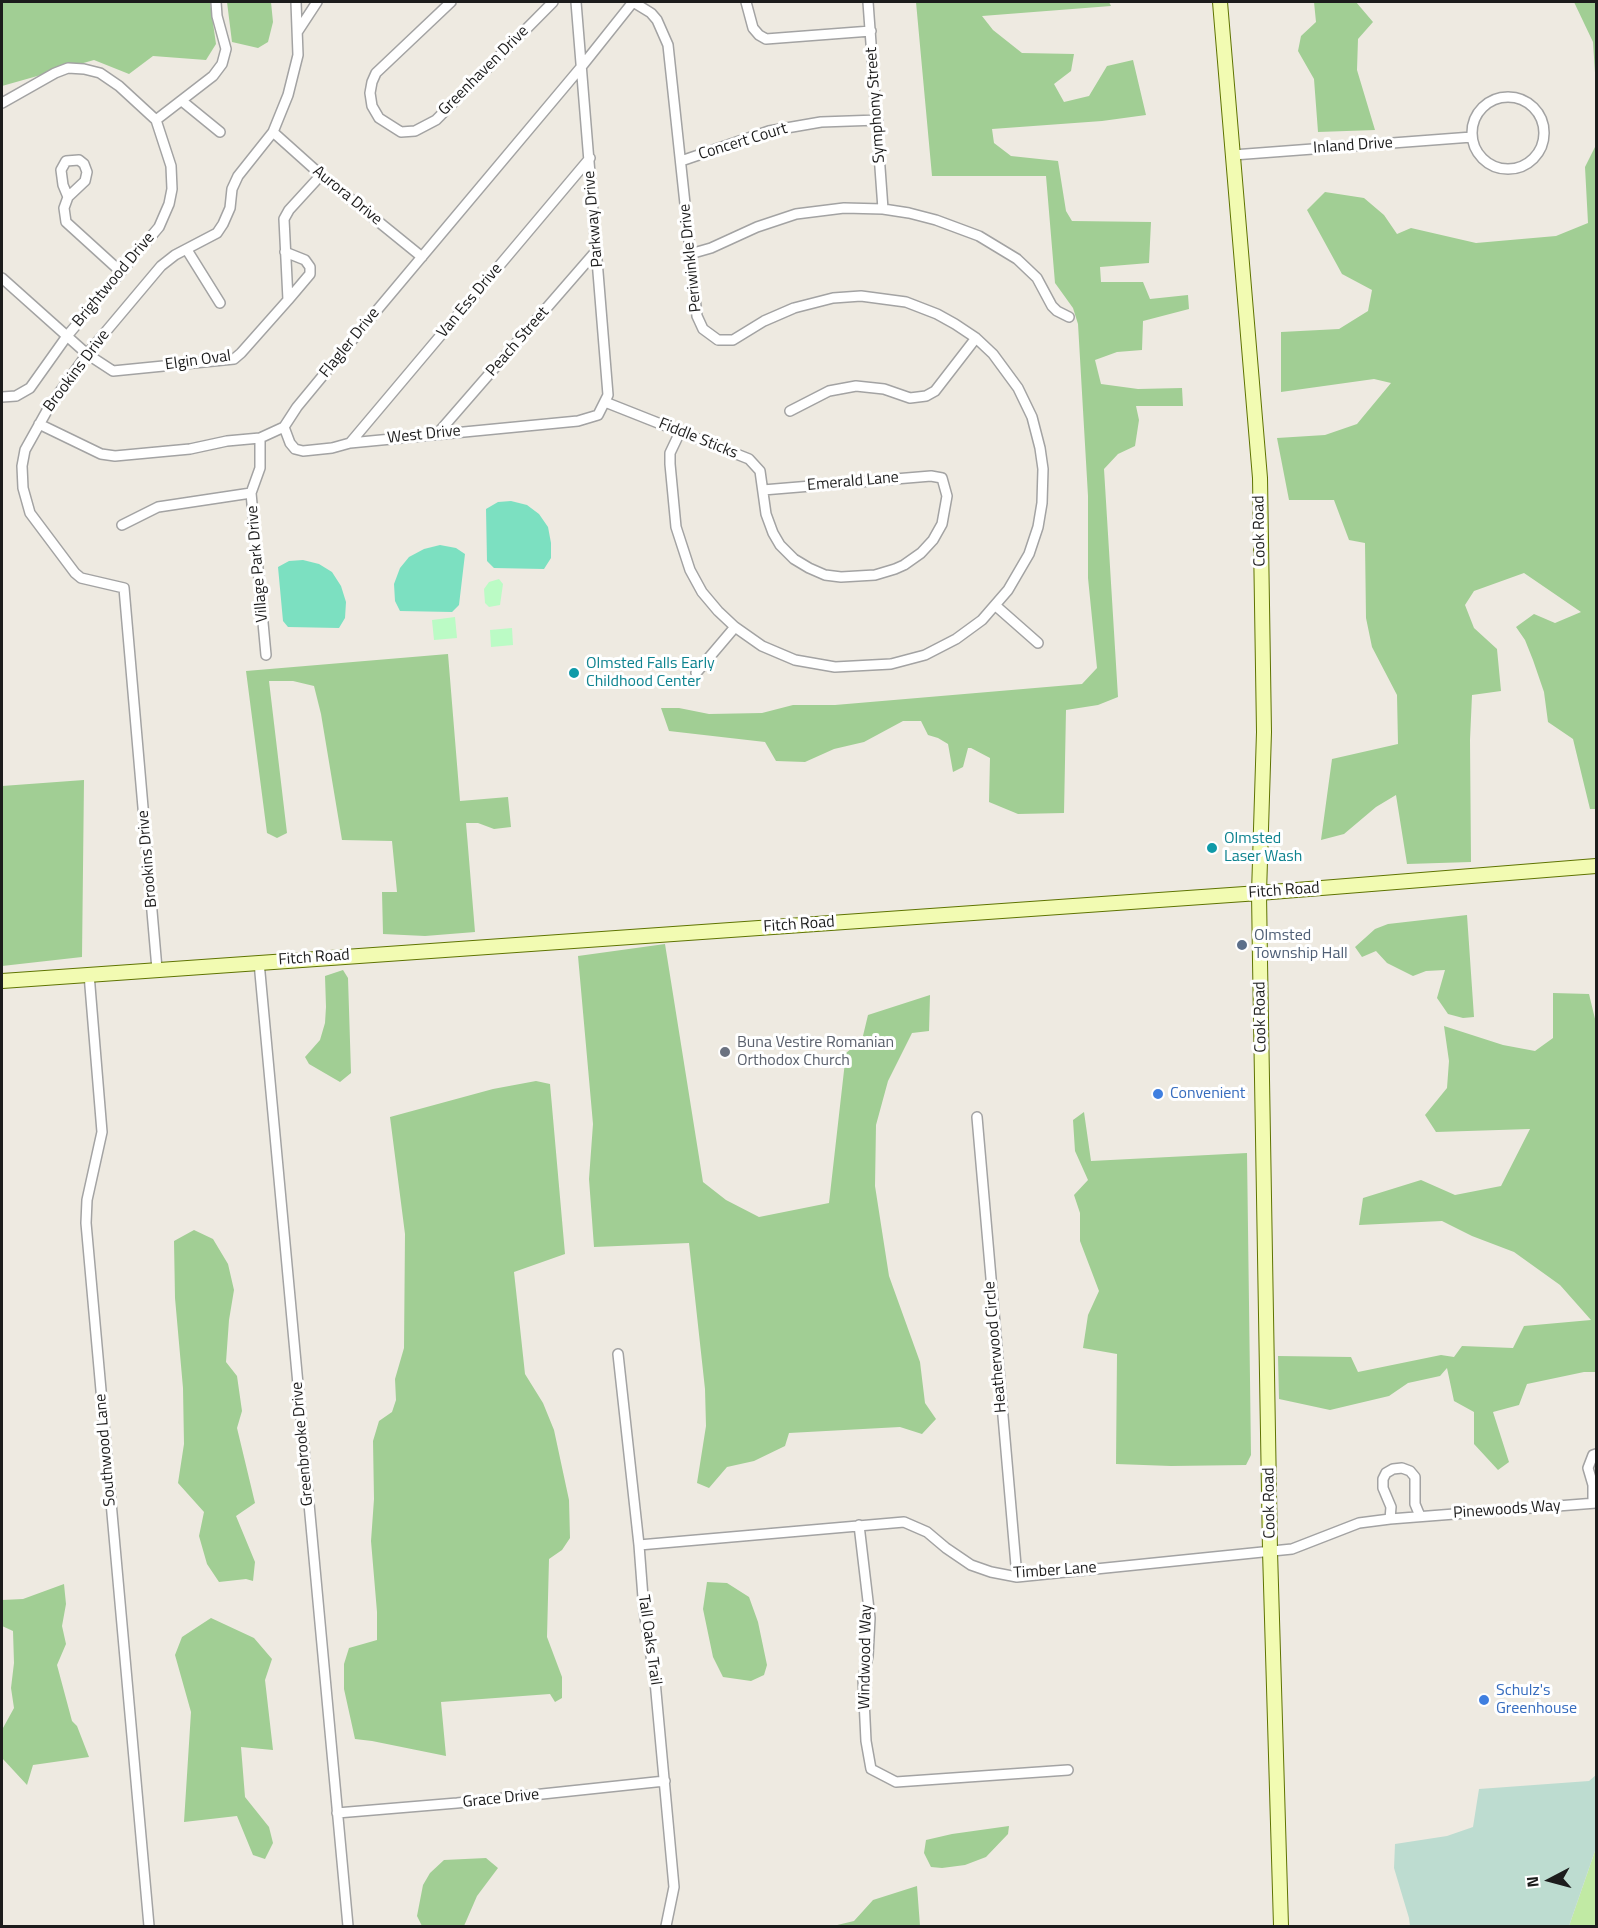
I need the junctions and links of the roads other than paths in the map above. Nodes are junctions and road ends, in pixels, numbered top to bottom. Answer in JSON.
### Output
{"nodes":[{"id":1,"x":216,"y":2,"type":"edge"},
{"id":2,"x":296,"y":2,"type":"edge"},
{"id":3,"x":316,"y":2,"type":"edge"},
{"id":4,"x":451,"y":2,"type":"edge"},
{"id":5,"x":553,"y":2,"type":"edge"},
{"id":6,"x":576,"y":2,"type":"edge"},
{"id":7,"x":633,"y":2,"type":"edge"},
{"id":8,"x":746,"y":2,"type":"edge"},
{"id":9,"x":868,"y":2,"type":"edge"},
{"id":10,"x":1220,"y":2,"type":"edge"},
{"id":11,"x":298,"y":31,"type":"junction"},
{"id":12,"x":871,"y":31,"type":"junction"},
{"id":13,"x":582,"y":66,"type":"junction"},
{"id":14,"x":182,"y":101,"type":"junction"},
{"id":15,"x":2,"y":103,"type":"edge"},
{"id":16,"x":156,"y":120,"type":"junction"},
{"id":17,"x":878,"y":120,"type":"junction"},
{"id":18,"x":220,"y":132,"type":"dead end"},
{"id":19,"x":273,"y":132,"type":"junction"},
{"id":20,"x":1472,"y":137,"type":"junction"},
{"id":21,"x":1233,"y":155,"type":"junction"},
{"id":22,"x":590,"y":158,"type":"junction"},
{"id":23,"x":681,"y":161,"type":"junction"},
{"id":24,"x":321,"y":175,"type":"junction"},
{"id":25,"x":68,"y":197,"type":"dead end"},
{"id":26,"x":883,"y":209,"type":"junction"},
{"id":27,"x":187,"y":250,"type":"junction"},
{"id":28,"x":597,"y":250,"type":"junction"},
{"id":29,"x":285,"y":252,"type":"junction"},
{"id":30,"x":690,"y":254,"type":"junction"},
{"id":31,"x":422,"y":257,"type":"junction"},
{"id":32,"x":121,"y":272,"type":"junction"},
{"id":33,"x":2,"y":278,"type":"edge"},
{"id":34,"x":288,"y":300,"type":"junction"},
{"id":35,"x":220,"y":303,"type":"dead end"},
{"id":36,"x":1069,"y":316,"type":"dead end"},
{"id":37,"x":67,"y":336,"type":"junction"},
{"id":38,"x":976,"y":338,"type":"junction"},
{"id":39,"x":87,"y":354,"type":"junction"},
{"id":40,"x":2,"y":397,"type":"edge"},
{"id":41,"x":605,"y":402,"type":"junction"},
{"id":42,"x":790,"y":411,"type":"dead end"},
{"id":43,"x":39,"y":424,"type":"junction"},
{"id":44,"x":284,"y":427,"type":"junction"},
{"id":45,"x":680,"y":432,"type":"junction"},
{"id":46,"x":438,"y":433,"type":"junction"},
{"id":47,"x":260,"y":438,"type":"junction"},
{"id":48,"x":350,"y":443,"type":"junction"},
{"id":49,"x":942,"y":478,"type":"joint"},
{"id":50,"x":763,"y":490,"type":"junction"},
{"id":51,"x":251,"y":493,"type":"junction"},
{"id":52,"x":122,"y":525,"type":"dead end"},
{"id":53,"x":996,"y":606,"type":"junction"},
{"id":54,"x":735,"y":627,"type":"junction"},
{"id":55,"x":1038,"y":643,"type":"dead end"},
{"id":56,"x":266,"y":655,"type":"dead end"},
{"id":57,"x":696,"y":674,"type":"dead end"},
{"id":58,"x":1596,"y":866,"type":"edge"},
{"id":59,"x":1259,"y":893,"type":"junction"},
{"id":60,"x":259,"y":962,"type":"junction"},
{"id":61,"x":157,"y":969,"type":"junction"},
{"id":62,"x":89,"y":974,"type":"junction"},
{"id":63,"x":2,"y":981,"type":"edge"},
{"id":64,"x":977,"y":1117,"type":"dead end"},
{"id":65,"x":618,"y":1354,"type":"dead end"},
{"id":66,"x":1596,"y":1454,"type":"edge"},
{"id":67,"x":1595,"y":1503,"type":"edge"},
{"id":68,"x":1420,"y":1516,"type":"junction"},
{"id":69,"x":1390,"y":1519,"type":"junction"},
{"id":70,"x":859,"y":1525,"type":"junction"},
{"id":71,"x":639,"y":1545,"type":"junction"},
{"id":72,"x":1270,"y":1551,"type":"junction"},
{"id":73,"x":1017,"y":1576,"type":"junction"},
{"id":74,"x":1068,"y":1770,"type":"dead end"},
{"id":75,"x":665,"y":1781,"type":"junction"},
{"id":76,"x":337,"y":1813,"type":"junction"},
{"id":77,"x":149,"y":1926,"type":"edge"},
{"id":78,"x":348,"y":1926,"type":"edge"},
{"id":79,"x":666,"y":1926,"type":"edge"},
{"id":80,"x":1281,"y":1926,"type":"edge"}],
"edges":[{"from":1,"to":14,"type":"street"},
{"from":2,"to":11,"type":"street","name":"Brookins Drive"},
{"from":3,"to":11,"type":"street"},
{"from":4,"to":5,"type":"street","name":"Greenhaven Drive"},
{"from":6,"to":13,"type":"street","name":"Parkway Drive"},
{"from":7,"to":13,"type":"street","name":"Flagler Drive"},
{"from":7,"to":23,"type":"street","name":"Periwinkle Drive"},
{"from":8,"to":12,"type":"street"},
{"from":9,"to":12,"type":"street","name":"Symphony Street"},
{"from":10,"to":21,"type":"street","name":"Cook Road"},
{"from":11,"to":19,"type":"street","name":"Brookins Drive"},
{"from":12,"to":17,"type":"street","name":"Symphony Street"},
{"from":13,"to":22,"type":"street","name":"Parkway Drive"},
{"from":13,"to":31,"type":"street","name":"Flagler Drive"},
{"from":14,"to":16,"type":"street"},
{"from":14,"to":18,"type":"street"},
{"from":15,"to":16,"type":"street","name":"Brightwood Drive"},
{"from":16,"to":32,"type":"street","name":"Brightwood Drive"},
{"from":17,"to":23,"type":"street","name":"Concert Court"},
{"from":17,"to":26,"type":"street","name":"Symphony Street"},
{"from":19,"to":24,"type":"street","name":"Aurora Drive"},
{"from":19,"to":27,"type":"street","name":"Brookins Drive"},
{"from":20,"to":20,"type":"street"},
{"from":20,"to":21,"type":"street","name":"Inland Drive"},
{"from":21,"to":59,"type":"street","name":"Cook Road"},
{"from":22,"to":28,"type":"street","name":"Parkway Drive"},
{"from":22,"to":48,"type":"street","name":"Van Ess Drive"},
{"from":23,"to":30,"type":"street","name":"Periwinkle Drive"},
{"from":24,"to":29,"type":"street"},
{"from":24,"to":31,"type":"street","name":"Aurora Drive"},
{"from":25,"to":32,"type":"street"},
{"from":26,"to":30,"type":"street"},
{"from":26,"to":36,"type":"street"},
{"from":27,"to":35,"type":"street"},
{"from":27,"to":39,"type":"street","name":"Brookins Drive"},
{"from":28,"to":41,"type":"street","name":"Parkway Drive"},
{"from":28,"to":46,"type":"street","name":"Peach Street"},
{"from":29,"to":34,"type":"street"},
{"from":29,"to":34,"type":"street","name":"Elgin Oval"},
{"from":30,"to":38,"type":"street","name":"Periwinkle Drive"},
{"from":31,"to":44,"type":"street","name":"Flagler Drive"},
{"from":32,"to":37,"type":"street","name":"Brightwood Drive"},
{"from":33,"to":37,"type":"street","name":"Elgin Oval"},
{"from":34,"to":39,"type":"street","name":"Elgin Oval"},
{"from":37,"to":39,"type":"street","name":"Elgin Oval"},
{"from":37,"to":40,"type":"street","name":"Brightwood Drive"},
{"from":38,"to":42,"type":"street"},
{"from":38,"to":53,"type":"street","name":"Periwinkle Drive"},
{"from":39,"to":43,"type":"street","name":"Brookins Drive"},
{"from":41,"to":45,"type":"street","name":"Fiddle Sticks"},
{"from":41,"to":46,"type":"street","name":"West Drive"},
{"from":43,"to":47,"type":"street","name":"Flagler Drive"},
{"from":43,"to":61,"type":"street","name":"Brookins Drive"},
{"from":44,"to":47,"type":"street","name":"Flagler Drive"},
{"from":44,"to":48,"type":"street","name":"West Drive"},
{"from":45,"to":50,"type":"street","name":"Fiddle Sticks"},
{"from":45,"to":54,"type":"street","name":"Periwinkle Drive"},
{"from":46,"to":48,"type":"street","name":"West Drive"},
{"from":47,"to":51,"type":"street","name":"Village Park Drive"},
{"from":49,"to":50,"type":"street","name":"Emerald Lane"},
{"from":49,"to":50,"type":"street","name":"Fiddle Sticks"},
{"from":51,"to":52,"type":"street"},
{"from":51,"to":56,"type":"street","name":"Village Park Drive"},
{"from":53,"to":54,"type":"street","name":"Periwinkle Drive"},
{"from":53,"to":55,"type":"street"},
{"from":54,"to":57,"type":"street"},
{"from":58,"to":59,"type":"street","name":"Fitch Road"},
{"from":59,"to":60,"type":"street","name":"Fitch Road"},
{"from":59,"to":72,"type":"street","name":"Cook Road"},
{"from":60,"to":61,"type":"street","name":"Fitch Road"},
{"from":60,"to":76,"type":"street","name":"Greenbrooke Drive"},
{"from":61,"to":62,"type":"street","name":"Fitch Road"},
{"from":62,"to":63,"type":"street","name":"Fitch Road"},
{"from":62,"to":77,"type":"street","name":"Southwood Lane"},
{"from":64,"to":73,"type":"street","name":"Heatherwood Circle"},
{"from":65,"to":71,"type":"street","name":"Tall Oaks Trail"},
{"from":66,"to":67,"type":"street","name":"Pinewoods Way"},
{"from":67,"to":68,"type":"street","name":"Pinewoods Way"},
{"from":68,"to":69,"type":"street","name":"Pinewoods Way"},
{"from":68,"to":69,"type":"street"},
{"from":69,"to":72,"type":"street","name":"Pinewoods Way"},
{"from":70,"to":71,"type":"street","name":"Timber Lane"},
{"from":70,"to":73,"type":"street","name":"Timber Lane"},
{"from":70,"to":74,"type":"street","name":"Windwood Way"},
{"from":71,"to":75,"type":"street","name":"Tall Oaks Trail"},
{"from":72,"to":73,"type":"street","name":"Timber Lane"},
{"from":72,"to":80,"type":"street","name":"Cook Road"},
{"from":75,"to":76,"type":"street","name":"Grace Drive"},
{"from":75,"to":79,"type":"street","name":"Tall Oaks Trail"},
{"from":76,"to":78,"type":"street","name":"Greenbrooke Drive"}]}
